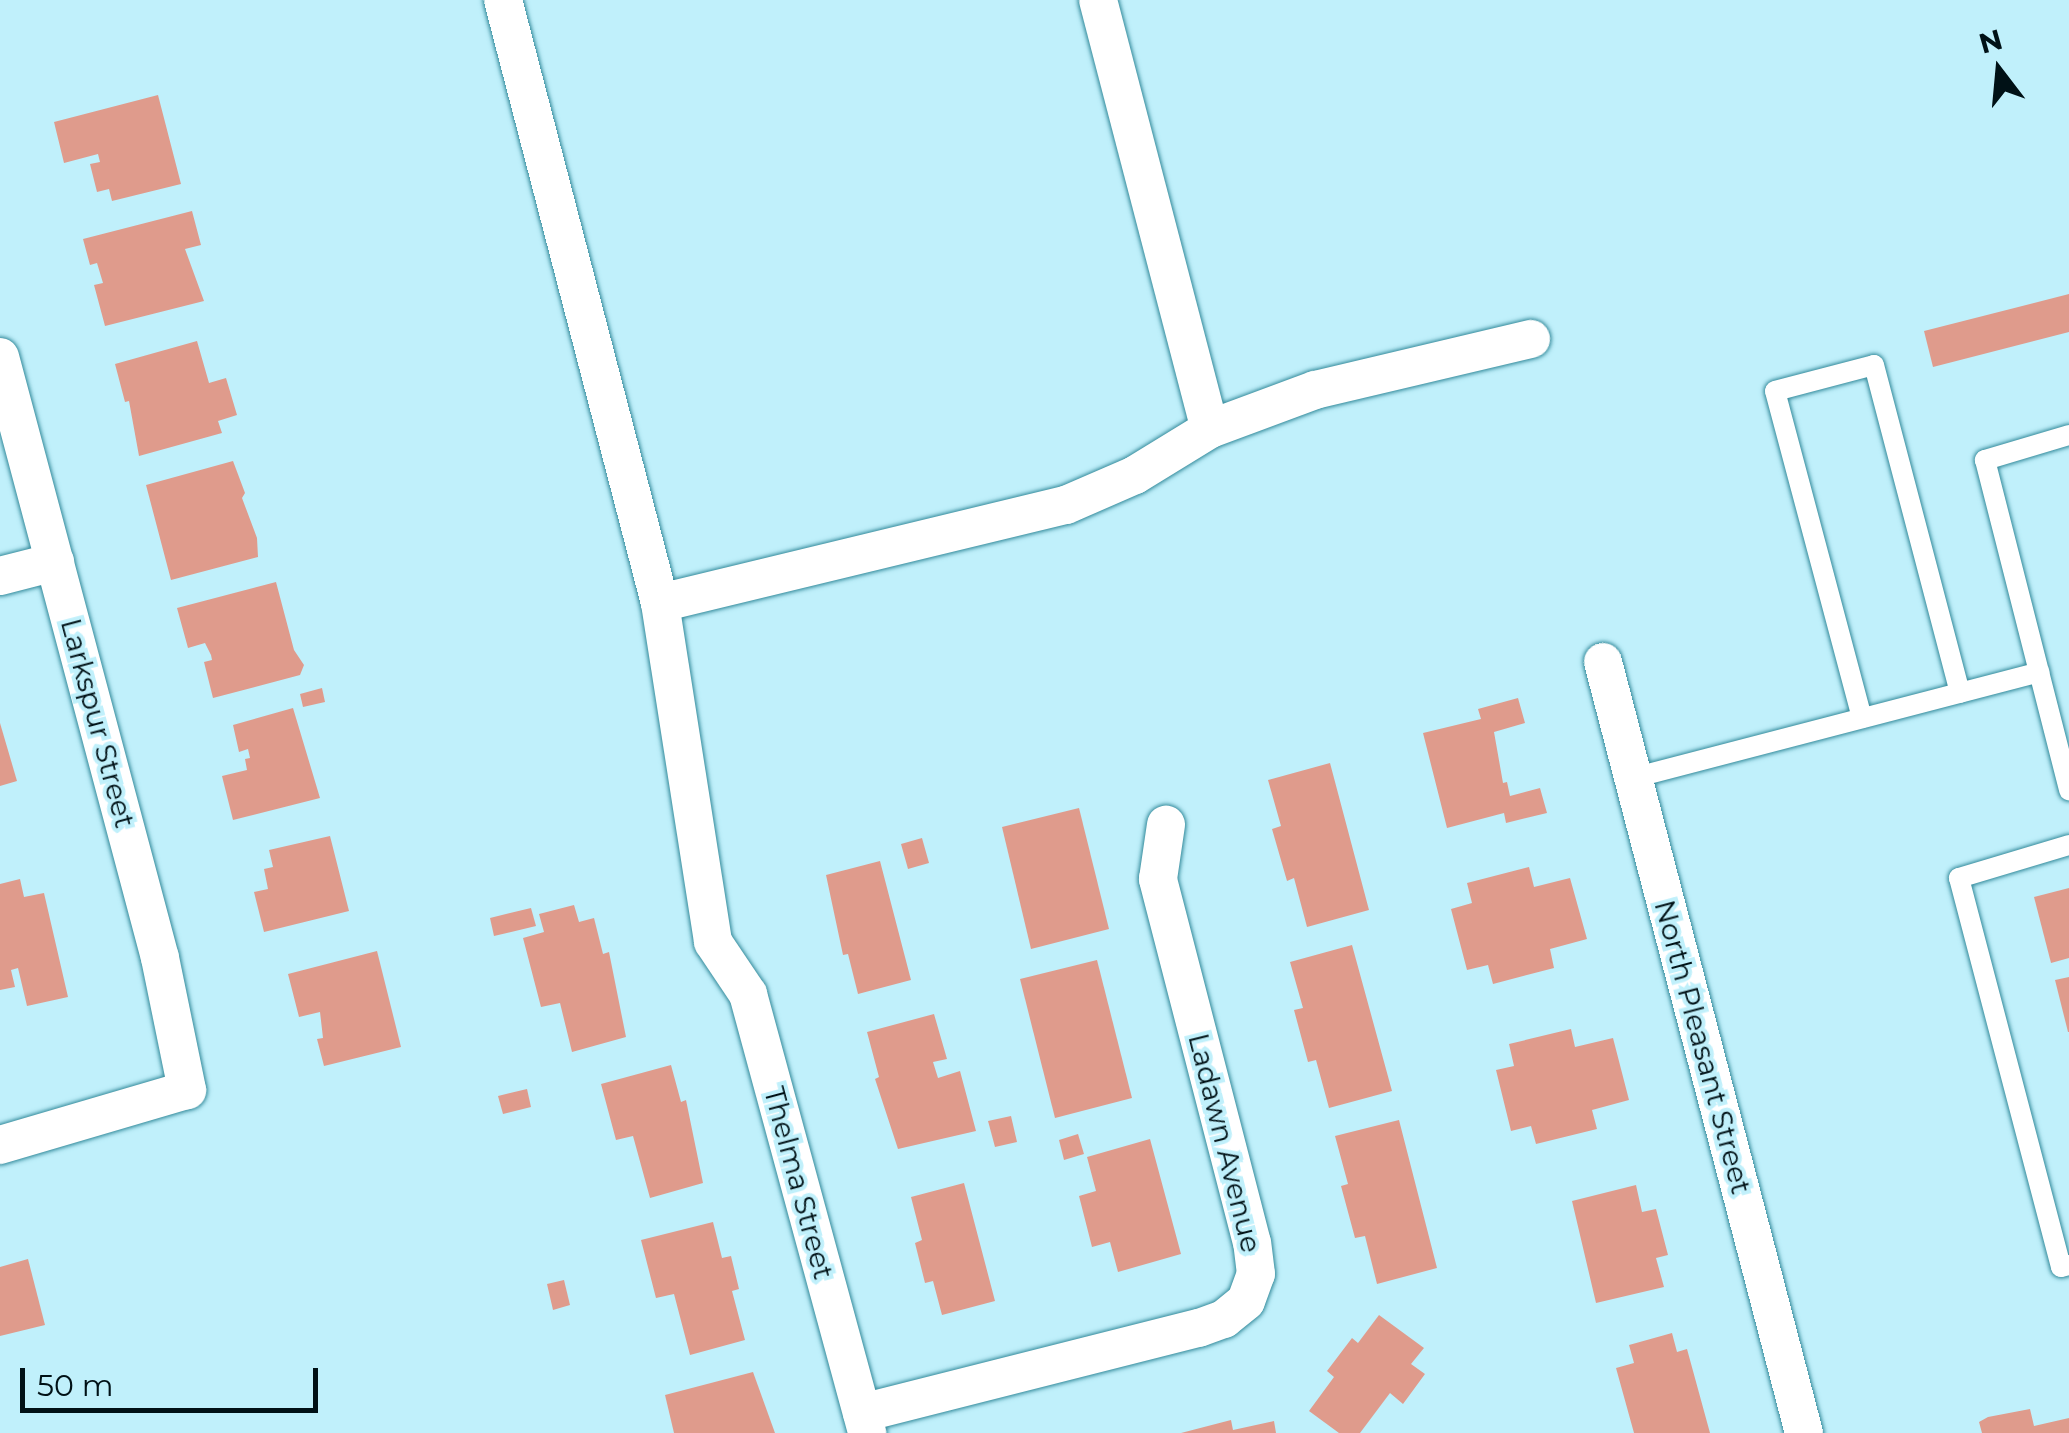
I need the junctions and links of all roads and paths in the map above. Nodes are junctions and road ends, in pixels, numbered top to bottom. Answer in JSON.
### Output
{"nodes":[{"id":1,"x":503,"y":0,"type":"edge"},
{"id":2,"x":1098,"y":0,"type":"edge"},
{"id":3,"x":1531,"y":339,"type":"dead end"},
{"id":4,"x":0,"y":357,"type":"edge"},
{"id":5,"x":1210,"y":429,"type":"junction"},
{"id":6,"x":2069,"y":436,"type":"edge"},
{"id":7,"x":55,"y":562,"type":"junction"},
{"id":8,"x":0,"y":576,"type":"edge"},
{"id":9,"x":660,"y":603,"type":"junction"},
{"id":10,"x":1603,"y":662,"type":"dead end"},
{"id":11,"x":2039,"y":672,"type":"junction"},
{"id":12,"x":1960,"y":693,"type":"junction"},
{"id":13,"x":1862,"y":718,"type":"junction"},
{"id":14,"x":1633,"y":778,"type":"junction"},
{"id":15,"x":2069,"y":790,"type":"edge"},
{"id":16,"x":1166,"y":825,"type":"dead end"},
{"id":17,"x":2069,"y":845,"type":"edge"},
{"id":18,"x":0,"y":1145,"type":"edge"},
{"id":19,"x":2069,"y":1265,"type":"edge"},
{"id":20,"x":864,"y":1423,"type":"edge"},
{"id":21,"x":1804,"y":1433,"type":"edge"}],
"edges":[{"from":1,"to":9,"type":"street"},
{"from":2,"to":5,"type":"street"},
{"from":3,"to":5,"type":"street"},
{"from":4,"to":7,"type":"street","name":"Larkspur Street"},
{"from":5,"to":9,"type":"street"},
{"from":6,"to":11,"type":"lane"},
{"from":7,"to":8,"type":"street"},
{"from":7,"to":18,"type":"street","name":"Larkspur Street"},
{"from":9,"to":20,"type":"street","name":"Thelma Street"},
{"from":10,"to":14,"type":"street","name":"North Pleasant Street"},
{"from":11,"to":12,"type":"lane"},
{"from":11,"to":15,"type":"lane"},
{"from":12,"to":13,"type":"lane"},
{"from":12,"to":13,"type":"lane"},
{"from":13,"to":14,"type":"lane"},
{"from":14,"to":21,"type":"street","name":"North Pleasant Street"},
{"from":16,"to":20,"type":"street","name":"Ladawn Avenue"},
{"from":17,"to":19,"type":"lane"}]}
